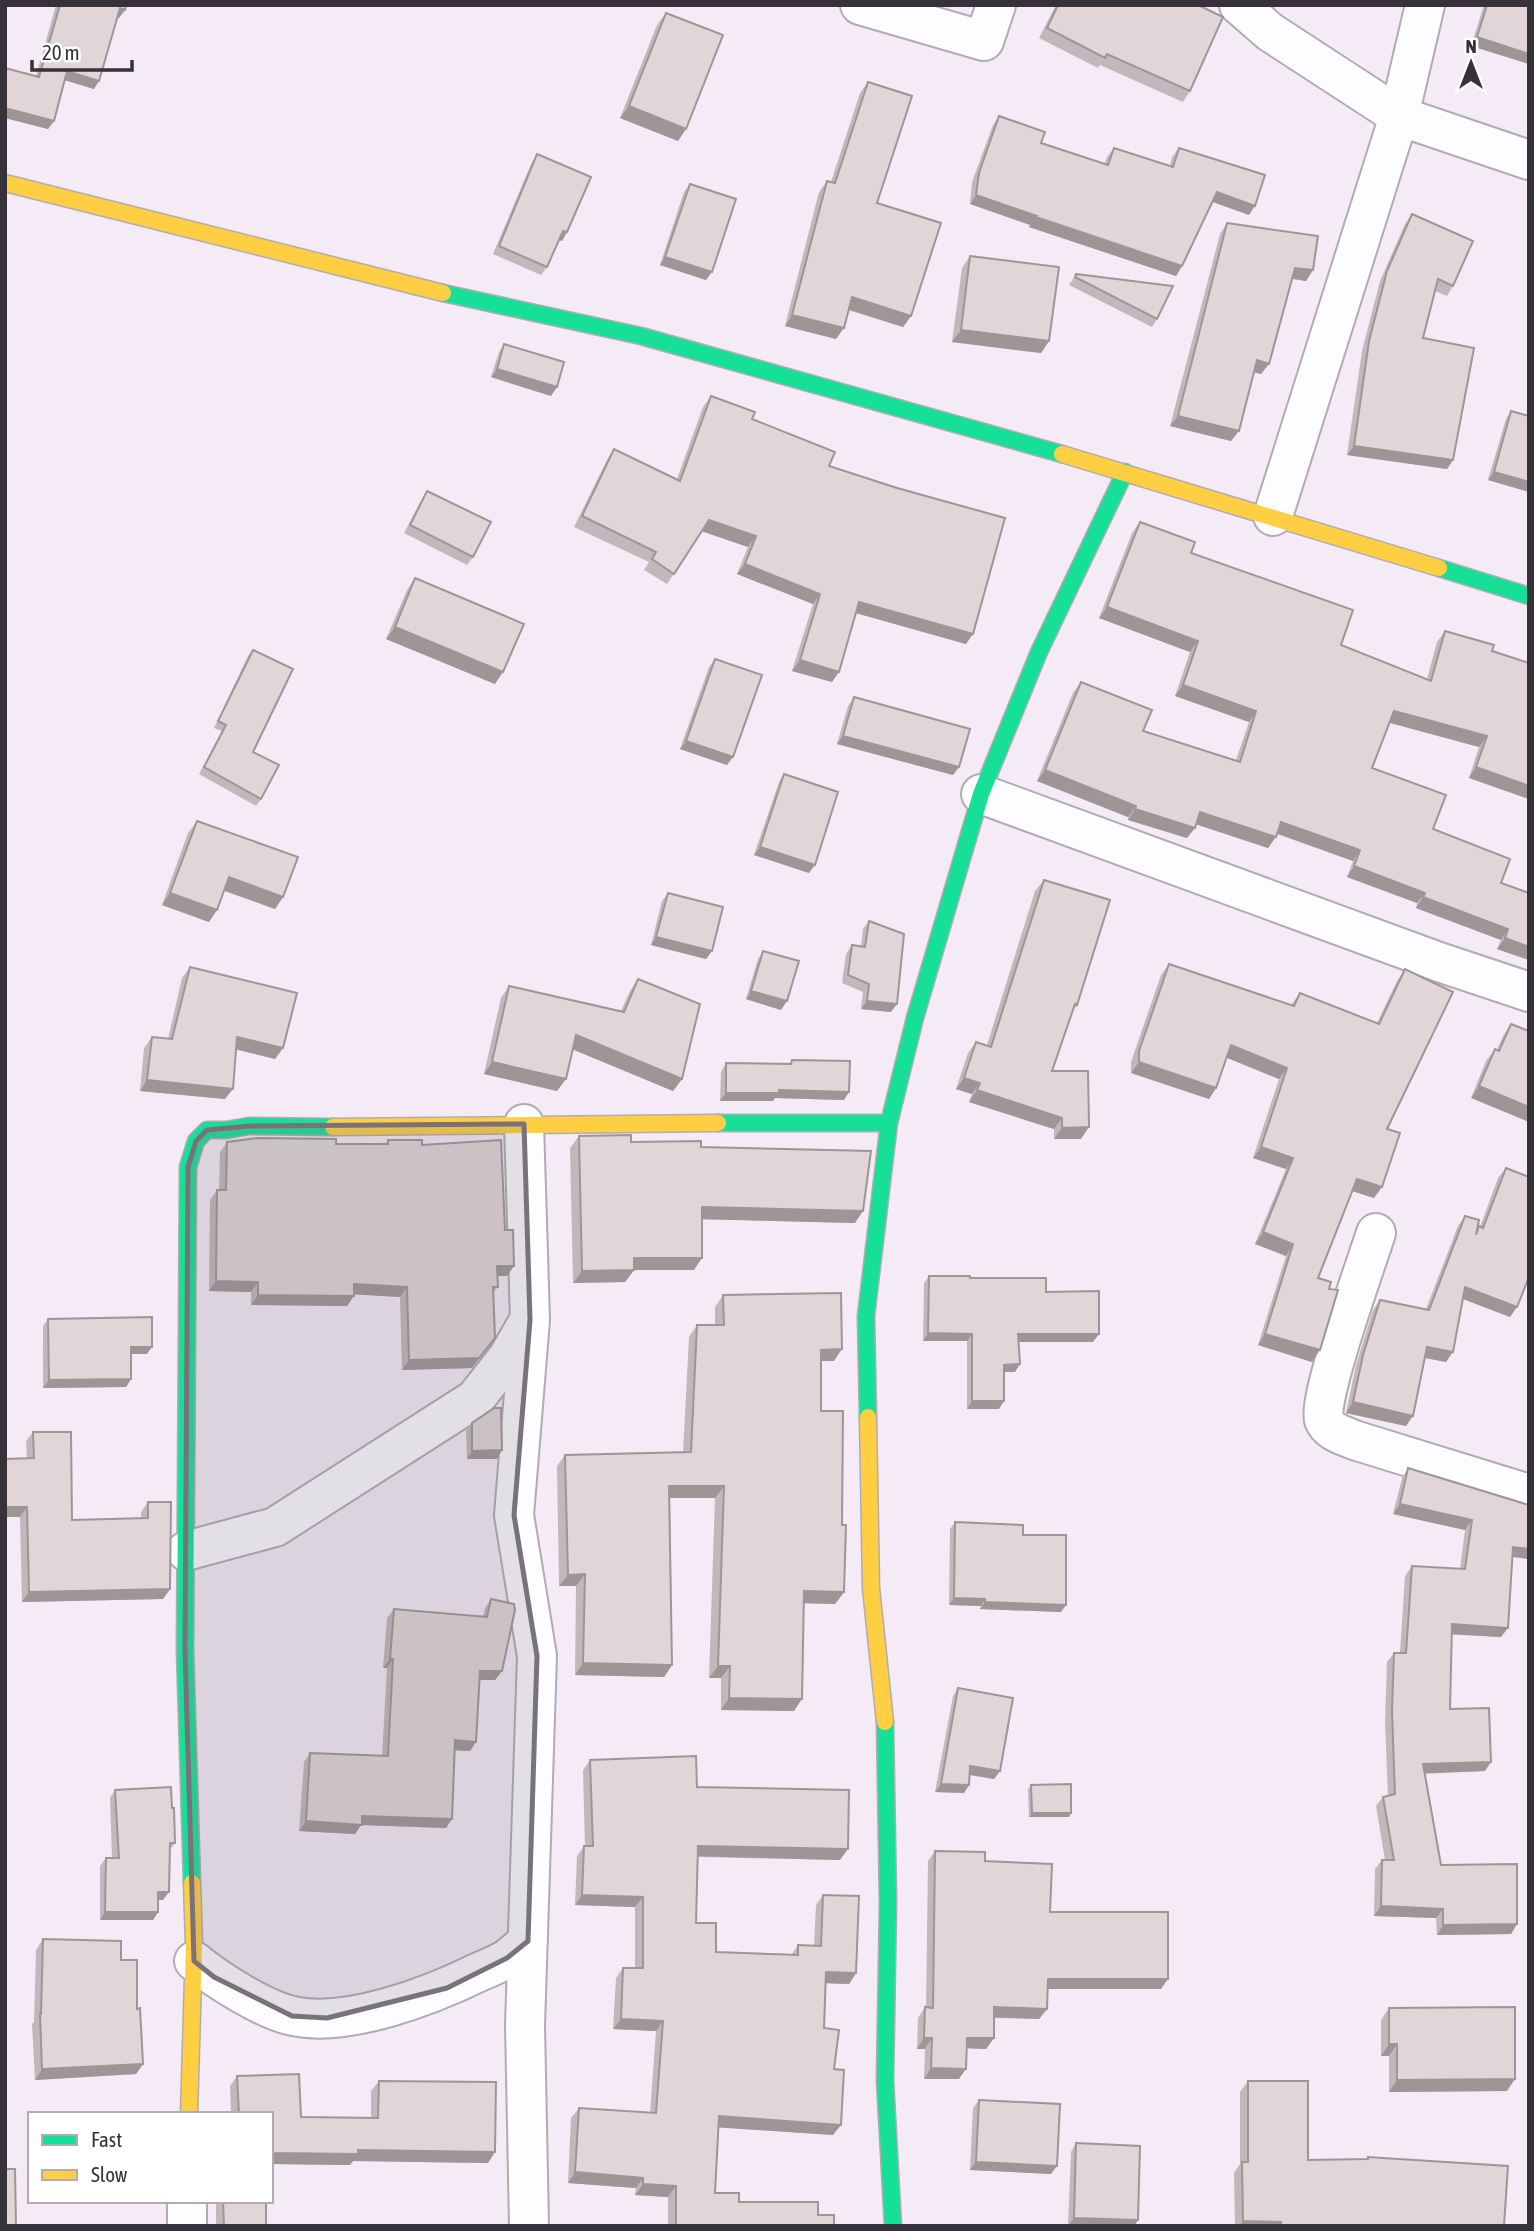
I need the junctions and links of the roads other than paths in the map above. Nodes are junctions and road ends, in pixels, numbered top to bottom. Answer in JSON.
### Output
{"nodes":[{"id":1,"x":860,"y":5,"type":"edge"},
{"id":2,"x":996,"y":5,"type":"edge"},
{"id":3,"x":1239,"y":5,"type":"edge"},
{"id":4,"x":1425,"y":5,"type":"edge"},
{"id":5,"x":1399,"y":117,"type":"junction"},
{"id":6,"x":1529,"y":160,"type":"edge"},
{"id":7,"x":5,"y":183,"type":"edge"},
{"id":8,"x":1125,"y":472,"type":"junction"},
{"id":9,"x":1273,"y":516,"type":"junction"},
{"id":10,"x":1529,"y":596,"type":"edge"},
{"id":11,"x":981,"y":794,"type":"junction"},
{"id":12,"x":1529,"y":992,"type":"edge"},
{"id":13,"x":890,"y":1123,"type":"junction"},
{"id":14,"x":524,"y":1124,"type":"junction"},
{"id":15,"x":1376,"y":1233,"type":"dead end"},
{"id":16,"x":530,"y":1320,"type":"junction"},
{"id":17,"x":1529,"y":1494,"type":"edge"},
{"id":18,"x":186,"y":1551,"type":"junction"},
{"id":19,"x":528,"y":1941,"type":"junction"},
{"id":20,"x":194,"y":1961,"type":"junction"},
{"id":21,"x":189,"y":2112,"type":"edge"},
{"id":22,"x":187,"y":2203,"type":"edge"},
{"id":23,"x":187,"y":2226,"type":"edge"},
{"id":24,"x":529,"y":2226,"type":"edge"},
{"id":25,"x":893,"y":2226,"type":"edge"}],
"edges":[{"from":1,"to":2,"type":"street"},
{"from":3,"to":5,"type":"street"},
{"from":4,"to":5,"type":"street"},
{"from":5,"to":6,"type":"street"},
{"from":5,"to":9,"type":"street"},
{"from":7,"to":8,"type":"street"},
{"from":8,"to":9,"type":"street"},
{"from":8,"to":11,"type":"street"},
{"from":9,"to":10,"type":"street"},
{"from":11,"to":12,"type":"street"},
{"from":11,"to":13,"type":"street"},
{"from":13,"to":14,"type":"street"},
{"from":13,"to":25,"type":"street"},
{"from":14,"to":16,"type":"street"},
{"from":14,"to":18,"type":"street"},
{"from":15,"to":17,"type":"street"},
{"from":16,"to":18,"type":"street"},
{"from":16,"to":19,"type":"street"},
{"from":18,"to":20,"type":"street"},
{"from":19,"to":20,"type":"street"},
{"from":19,"to":24,"type":"street"},
{"from":20,"to":21,"type":"street"},
{"from":22,"to":23,"type":"street"}]}
